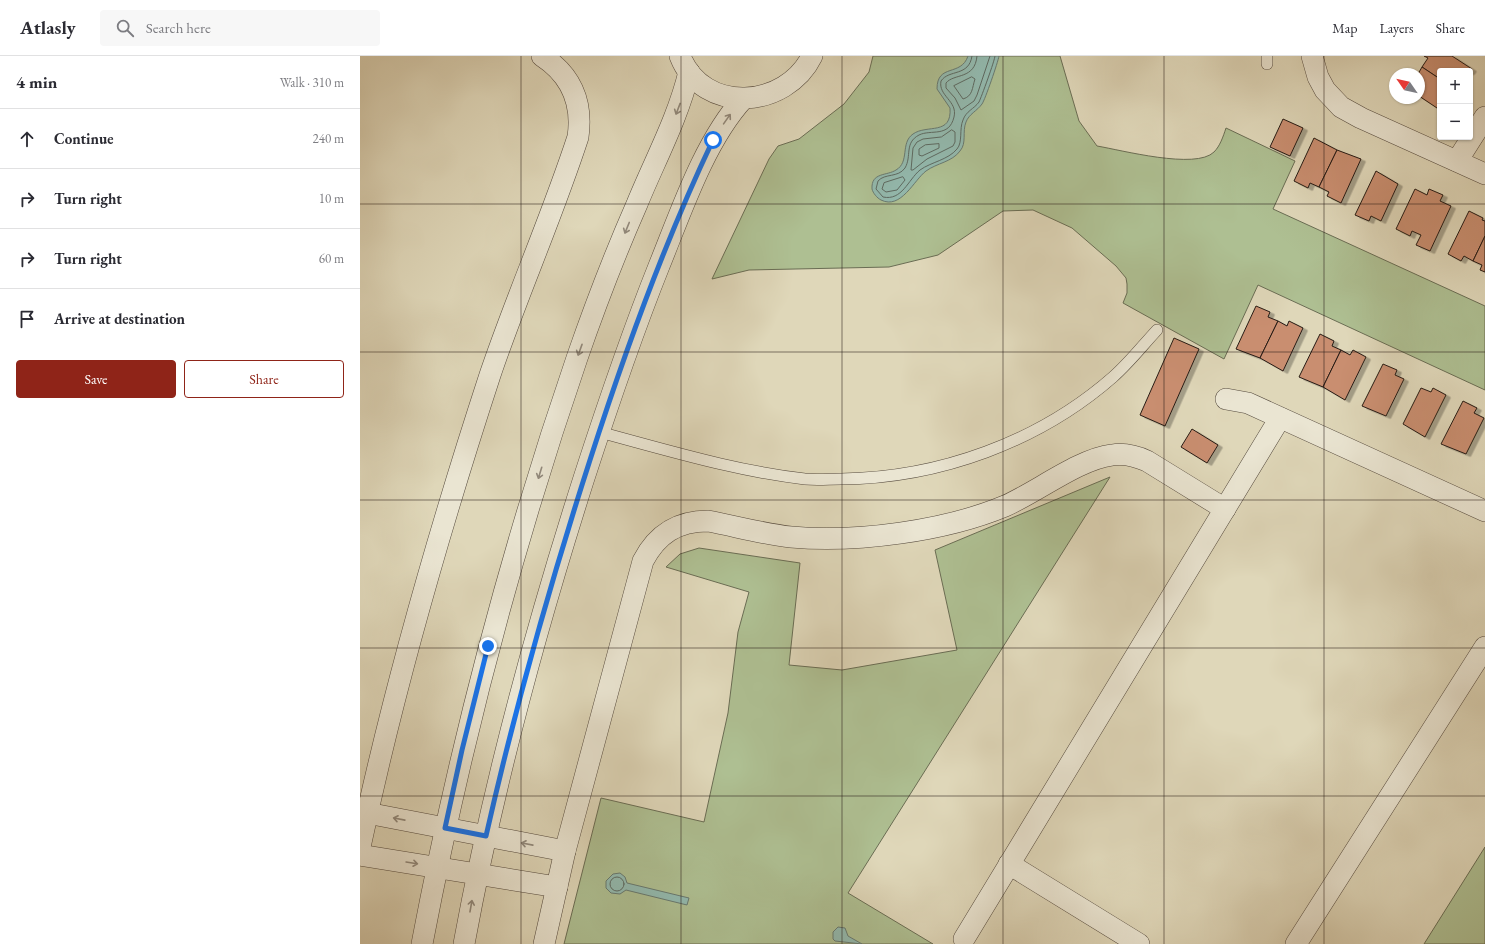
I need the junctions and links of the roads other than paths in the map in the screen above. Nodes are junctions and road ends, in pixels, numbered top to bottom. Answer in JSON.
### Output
{"nodes":[{"id":1,"x":542,"y":56,"type":"edge"},
{"id":2,"x":812,"y":56,"type":"edge"},
{"id":3,"x":1312,"y":56,"type":"edge"},
{"id":4,"x":685,"y":64,"type":"edge"},
{"id":5,"x":743,"y":99,"type":"junction"},
{"id":6,"x":1485,"y":117,"type":"edge"},
{"id":7,"x":1457,"y":161,"type":"junction"},
{"id":8,"x":1485,"y":174,"type":"edge"},
{"id":9,"x":1157,"y":330,"type":"dead end"},
{"id":10,"x":1226,"y":399,"type":"dead end"},
{"id":11,"x":1280,"y":418,"type":"junction"},
{"id":12,"x":599,"y":432,"type":"junction"},
{"id":13,"x":1225,"y":509,"type":"junction"},
{"id":14,"x":1485,"y":511,"type":"edge"},
{"id":15,"x":1485,"y":647,"type":"edge"},
{"id":16,"x":367,"y":813,"type":"junction"},
{"id":17,"x":445,"y":828,"type":"junction"},
{"id":18,"x":486,"y":836,"type":"junction"},
{"id":19,"x":360,"y":847,"type":"edge"},
{"id":20,"x":565,"y":851,"type":"junction"},
{"id":21,"x":360,"y":855,"type":"edge"},
{"id":22,"x":1009,"y":864,"type":"junction"},
{"id":23,"x":436,"y":867,"type":"junction"},
{"id":24,"x":477,"y":874,"type":"junction"},
{"id":25,"x":557,"y":887,"type":"junction"},
{"id":26,"x":964,"y":939,"type":"dead end"},
{"id":27,"x":422,"y":944,"type":"edge"},
{"id":28,"x":464,"y":944,"type":"edge"},
{"id":29,"x":544,"y":944,"type":"edge"},
{"id":30,"x":1139,"y":944,"type":"edge"},
{"id":31,"x":1296,"y":944,"type":"edge"}],
"edges":[{"from":1,"to":16,"type":"street"},
{"from":2,"to":5,"type":"street"},
{"from":3,"to":7,"type":"street"},
{"from":4,"to":5,"type":"street"},
{"from":4,"to":17,"type":"street","one_way":true},
{"from":12,"to":5,"type":"street","one_way":true},
{"from":6,"to":7,"type":"street"},
{"from":7,"to":8,"type":"street"},
{"from":9,"to":12,"type":"lane"},
{"from":10,"to":11,"type":"street"},
{"from":11,"to":13,"type":"street"},
{"from":11,"to":14,"type":"street"},
{"from":12,"to":18,"type":"street"},
{"from":13,"to":20,"type":"street"},
{"from":13,"to":22,"type":"street"},
{"from":15,"to":31,"type":"street"},
{"from":17,"to":16,"type":"street","one_way":true},
{"from":16,"to":19,"type":"street"},
{"from":17,"to":18,"type":"street"},
{"from":17,"to":23,"type":"street"},
{"from":20,"to":18,"type":"street","one_way":true},
{"from":18,"to":24,"type":"street"},
{"from":20,"to":25,"type":"street"},
{"from":21,"to":23,"type":"street","one_way":true},
{"from":22,"to":26,"type":"street"},
{"from":22,"to":30,"type":"street"},
{"from":23,"to":24,"type":"street"},
{"from":23,"to":27,"type":"street"},
{"from":24,"to":25,"type":"street"},
{"from":28,"to":24,"type":"street","one_way":true},
{"from":25,"to":29,"type":"street"}]}
